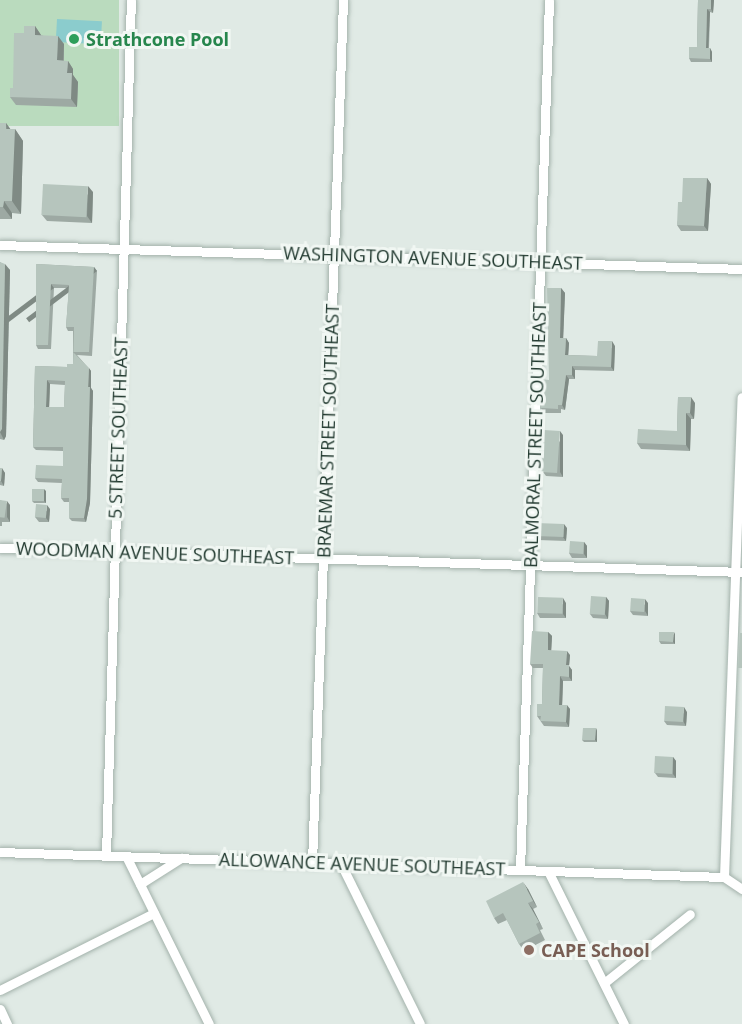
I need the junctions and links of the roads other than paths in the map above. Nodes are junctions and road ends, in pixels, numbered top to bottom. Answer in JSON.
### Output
{"nodes":[{"id":1,"x":131,"y":0,"type":"edge"},
{"id":2,"x":343,"y":0,"type":"edge"},
{"id":3,"x":549,"y":0,"type":"edge"},
{"id":4,"x":0,"y":245,"type":"edge"},
{"id":5,"x":124,"y":248,"type":"junction"},
{"id":6,"x":334,"y":255,"type":"junction"},
{"id":7,"x":540,"y":262,"type":"junction"},
{"id":8,"x":742,"y":269,"type":"edge"},
{"id":9,"x":742,"y":397,"type":"edge"},
{"id":10,"x":0,"y":548,"type":"edge"},
{"id":11,"x":115,"y":552,"type":"junction"},
{"id":12,"x":323,"y":559,"type":"junction"},
{"id":13,"x":530,"y":566,"type":"junction"},
{"id":14,"x":739,"y":572,"type":"edge"},
{"id":15,"x":0,"y":852,"type":"edge"},
{"id":16,"x":106,"y":855,"type":"junction"},
{"id":17,"x":126,"y":856,"type":"junction"},
{"id":18,"x":181,"y":858,"type":"junction"},
{"id":19,"x":312,"y":863,"type":"junction"},
{"id":20,"x":341,"y":864,"type":"junction"},
{"id":21,"x":520,"y":870,"type":"junction"},
{"id":22,"x":548,"y":871,"type":"junction"},
{"id":23,"x":724,"y":877,"type":"junction"},
{"id":24,"x":140,"y":884,"type":"junction"},
{"id":25,"x":742,"y":889,"type":"edge"},
{"id":26,"x":154,"y":913,"type":"junction"},
{"id":27,"x":690,"y":914,"type":"dead end"},
{"id":28,"x":604,"y":983,"type":"junction"},
{"id":29,"x":0,"y":990,"type":"edge"},
{"id":30,"x":0,"y":1009,"type":"edge"},
{"id":31,"x":623,"y":1022,"type":"edge"},
{"id":32,"x":7,"y":1024,"type":"edge"},
{"id":33,"x":209,"y":1024,"type":"edge"},
{"id":34,"x":420,"y":1024,"type":"edge"},
{"id":35,"x":611,"y":1024,"type":"edge"}],
"edges":[{"from":1,"to":5,"type":"street","name":"5 STREET SOUTHEAST"},
{"from":2,"to":6,"type":"street","name":"BRAEMAR STREET SOUTHEAST"},
{"from":3,"to":7,"type":"street","name":"BALMORAL STREET SOUTHEAST"},
{"from":4,"to":5,"type":"street","name":"WASHINGTON AVENUE SOUTHEAST"},
{"from":5,"to":6,"type":"street","name":"WASHINGTON AVENUE SOUTHEAST"},
{"from":5,"to":11,"type":"street","name":"5 STREET SOUTHEAST"},
{"from":6,"to":7,"type":"street","name":"WASHINGTON AVENUE SOUTHEAST"},
{"from":6,"to":12,"type":"street","name":"BRAEMAR STREET SOUTHEAST"},
{"from":7,"to":8,"type":"street","name":"WASHINGTON AVENUE SOUTHEAST"},
{"from":7,"to":13,"type":"street","name":"BALMORAL STREET SOUTHEAST"},
{"from":9,"to":14,"type":"street"},
{"from":10,"to":11,"type":"street","name":"WOODMAN AVENUE SOUTHEAST"},
{"from":11,"to":12,"type":"street","name":"WOODMAN AVENUE SOUTHEAST"},
{"from":11,"to":16,"type":"street","name":"5 STREET SOUTHEAST"},
{"from":12,"to":13,"type":"street","name":"WOODMAN AVENUE SOUTHEAST"},
{"from":12,"to":19,"type":"street","name":"BRAEMAR STREET SOUTHEAST"},
{"from":13,"to":14,"type":"street","name":"WOODMAN AVENUE SOUTHEAST"},
{"from":13,"to":21,"type":"street","name":"BALMORAL STREET SOUTHEAST"},
{"from":14,"to":23,"type":"street"},
{"from":15,"to":16,"type":"street","name":"ALLOWANCE AVENUE SOUTHEAST"},
{"from":16,"to":17,"type":"street","name":"ALLOWANCE AVENUE SOUTHEAST"},
{"from":17,"to":18,"type":"street","name":"ALLOWANCE AVENUE SOUTHEAST"},
{"from":17,"to":24,"type":"street"},
{"from":18,"to":19,"type":"street","name":"ALLOWANCE AVENUE SOUTHEAST"},
{"from":18,"to":24,"type":"street"},
{"from":19,"to":20,"type":"street","name":"ALLOWANCE AVENUE SOUTHEAST"},
{"from":20,"to":21,"type":"street","name":"ALLOWANCE AVENUE SOUTHEAST"},
{"from":20,"to":34,"type":"street"},
{"from":21,"to":22,"type":"street","name":"ALLOWANCE AVENUE SOUTHEAST"},
{"from":22,"to":23,"type":"street","name":"ALLOWANCE AVENUE SOUTHEAST"},
{"from":22,"to":28,"type":"street"},
{"from":23,"to":25,"type":"street"},
{"from":24,"to":26,"type":"street"},
{"from":26,"to":29,"type":"street"},
{"from":26,"to":33,"type":"street"},
{"from":27,"to":28,"type":"street"},
{"from":28,"to":31,"type":"street"},
{"from":30,"to":32,"type":"street"},
{"from":31,"to":35,"type":"street"}]}
